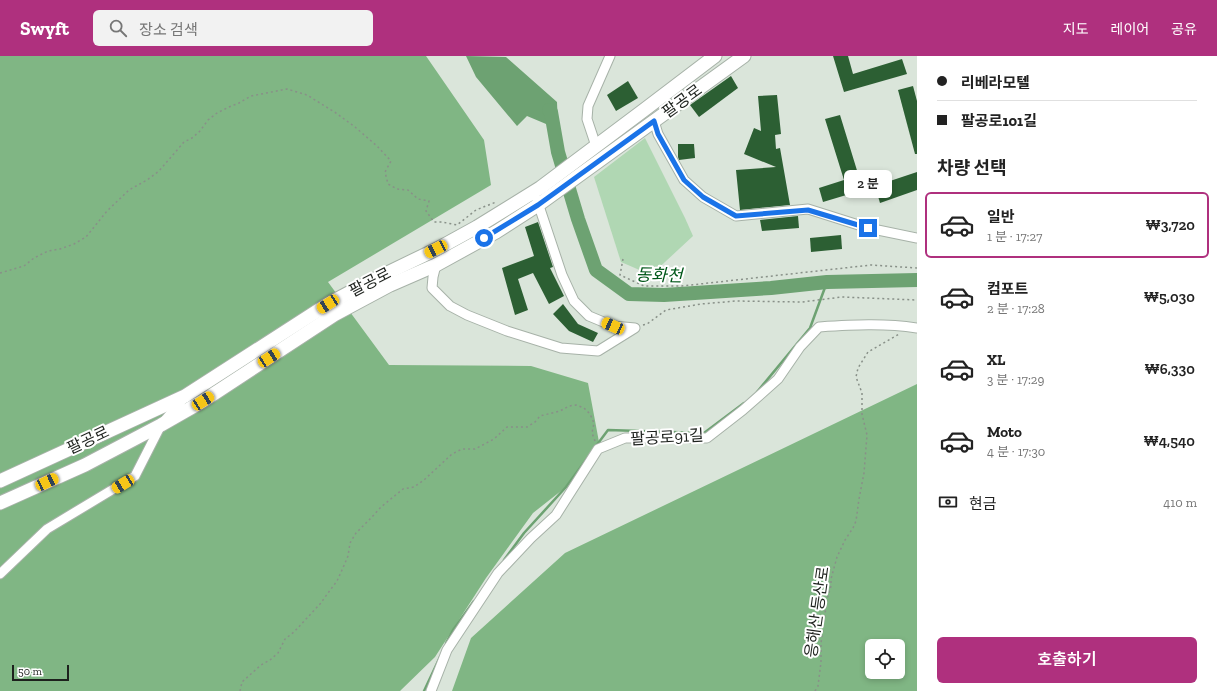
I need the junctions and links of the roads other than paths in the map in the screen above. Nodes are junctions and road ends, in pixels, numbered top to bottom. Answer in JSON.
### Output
{"nodes":[{"id":1,"x":610,"y":56,"type":"edge"},
{"id":2,"x":715,"y":56,"type":"edge"},
{"id":3,"x":744,"y":56,"type":"edge"},
{"id":4,"x":654,"y":121,"type":"junction"},
{"id":5,"x":596,"y":146,"type":"junction"},
{"id":6,"x":534,"y":192,"type":"junction"},
{"id":7,"x":538,"y":205,"type":"junction"},
{"id":8,"x":917,"y":238,"type":"edge"},
{"id":9,"x":436,"y":265,"type":"junction"},
{"id":10,"x":917,"y":328,"type":"edge"},
{"id":11,"x":185,"y":396,"type":"junction"},
{"id":12,"x":161,"y":425,"type":"junction"},
{"id":13,"x":0,"y":481,"type":"edge"},
{"id":14,"x":0,"y":503,"type":"edge"},
{"id":15,"x":0,"y":574,"type":"edge"},
{"id":16,"x":431,"y":691,"type":"edge"}],
"edges":[{"from":1,"to":5,"type":"street"},
{"from":2,"to":5,"type":"main road","name":"팔공로"},
{"from":3,"to":4,"type":"main road","name":"팔공로"},
{"from":4,"to":7,"type":"main road","name":"팔공로"},
{"from":4,"to":8,"type":"street"},
{"from":5,"to":6,"type":"main road","name":"팔공로"},
{"from":6,"to":7,"type":"street"},
{"from":6,"to":11,"type":"main road","name":"팔공로"},
{"from":7,"to":9,"type":"main road","name":"팔공로"},
{"from":7,"to":9,"type":"street"},
{"from":9,"to":12,"type":"main road","name":"팔공로"},
{"from":10,"to":16,"type":"street","name":"팔공로91길"},
{"from":11,"to":12,"type":"street"},
{"from":11,"to":13,"type":"main road","name":"팔공로"},
{"from":12,"to":14,"type":"main road","name":"팔공로"},
{"from":12,"to":15,"type":"street"}]}
